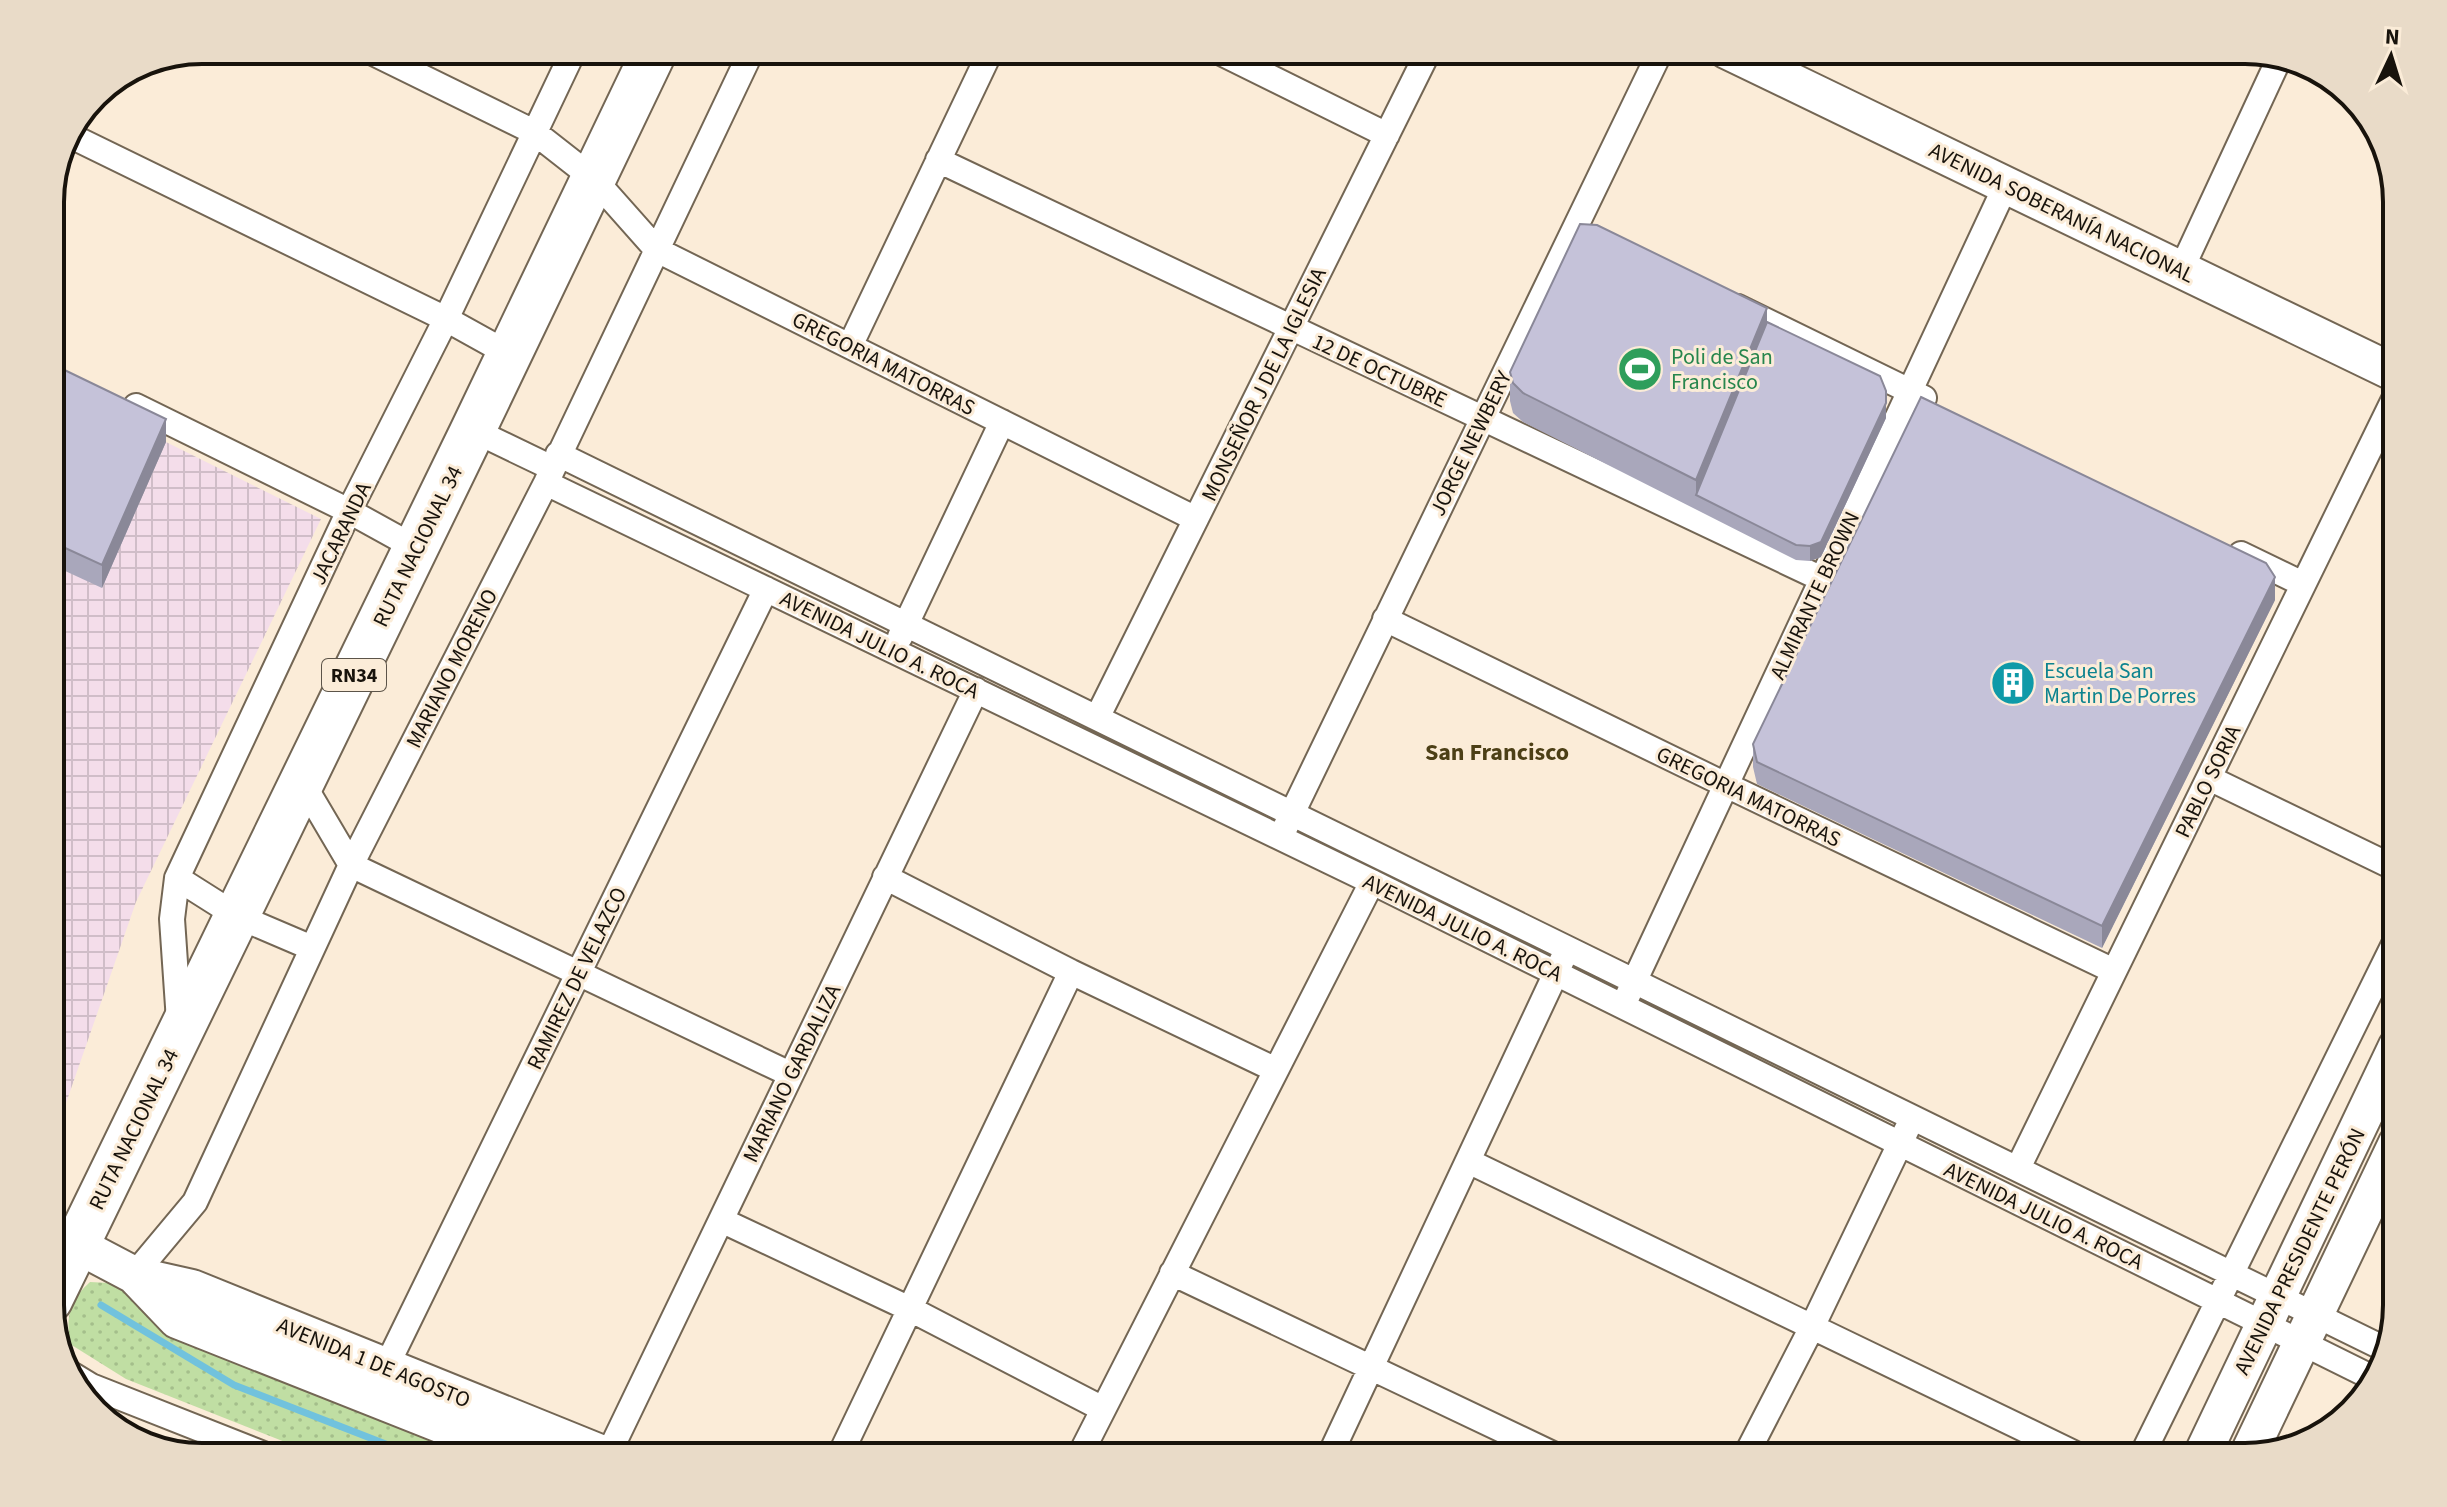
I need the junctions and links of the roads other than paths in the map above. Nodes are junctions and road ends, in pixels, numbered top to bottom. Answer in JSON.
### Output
{"nodes":[{"id":1,"x":396,"y":64,"type":"edge"},
{"id":2,"x":567,"y":64,"type":"edge"},
{"id":3,"x":648,"y":64,"type":"edge"},
{"id":4,"x":745,"y":64,"type":"edge"},
{"id":5,"x":984,"y":64,"type":"edge"},
{"id":6,"x":1243,"y":64,"type":"edge"},
{"id":7,"x":1422,"y":64,"type":"edge"},
{"id":8,"x":1654,"y":64,"type":"edge"},
{"id":9,"x":1755,"y":64,"type":"edge"},
{"id":10,"x":2275,"y":68,"type":"edge"},
{"id":11,"x":534,"y":132,"type":"junction"},
{"id":12,"x":1387,"y":135,"type":"junction"},
{"id":13,"x":79,"y":140,"type":"edge"},
{"id":14,"x":938,"y":160,"type":"junction"},
{"id":15,"x":594,"y":179,"type":"junction"},
{"id":16,"x":2006,"y":185,"type":"junction"},
{"id":17,"x":1575,"y":228,"type":"junction"},
{"id":18,"x":1603,"y":241,"type":"edge"},
{"id":19,"x":657,"y":250,"type":"junction"},
{"id":20,"x":2181,"y":270,"type":"junction"},
{"id":21,"x":1714,"y":296,"type":"edge"},
{"id":22,"x":446,"y":319,"type":"junction"},
{"id":23,"x":1291,"y":328,"type":"junction"},
{"id":24,"x":850,"y":346,"type":"junction"},
{"id":25,"x":509,"y":354,"type":"junction"},
{"id":26,"x":2383,"y":367,"type":"edge"},
{"id":27,"x":1909,"y":391,"type":"junction"},
{"id":28,"x":122,"y":399,"type":"edge"},
{"id":29,"x":1937,"y":405,"type":"edge"},
{"id":30,"x":1482,"y":418,"type":"junction"},
{"id":31,"x":2383,"y":421,"type":"edge"},
{"id":32,"x":1002,"y":422,"type":"junction"},
{"id":33,"x":473,"y":430,"type":"junction"},
{"id":34,"x":552,"y":468,"type":"junction"},
{"id":35,"x":349,"y":511,"type":"junction"},
{"id":36,"x":1196,"y":519,"type":"junction"},
{"id":37,"x":2219,"y":543,"type":"edge"},
{"id":38,"x":416,"y":548,"type":"junction"},
{"id":39,"x":1822,"y":579,"type":"junction"},
{"id":40,"x":2303,"y":584,"type":"junction"},
{"id":41,"x":766,"y":589,"type":"junction"},
{"id":42,"x":1385,"y":619,"type":"junction"},
{"id":43,"x":906,"y":624,"type":"junction"},
{"id":44,"x":893,"y":650,"type":"junction"},
{"id":45,"x":976,"y":690,"type":"junction"},
{"id":46,"x":1097,"y":718,"type":"junction"},
{"id":47,"x":2209,"y":778,"type":"junction"},
{"id":48,"x":302,"y":782,"type":"junction"},
{"id":49,"x":1726,"y":785,"type":"junction"},
{"id":50,"x":1291,"y":813,"type":"junction"},
{"id":51,"x":1281,"y":837,"type":"junction"},
{"id":52,"x":2383,"y":862,"type":"edge"},
{"id":53,"x":351,"y":865,"type":"junction"},
{"id":54,"x":885,"y":877,"type":"junction"},
{"id":55,"x":177,"y":878,"type":"junction"},
{"id":56,"x":1372,"y":882,"type":"junction"},
{"id":57,"x":237,"y":916,"type":"junction"},
{"id":58,"x":312,"y":948,"type":"junction"},
{"id":59,"x":1568,"y":948,"type":"junction"},
{"id":60,"x":2383,"y":966,"type":"edge"},
{"id":61,"x":2114,"y":971,"type":"junction"},
{"id":62,"x":1071,"y":972,"type":"junction"},
{"id":63,"x":578,"y":973,"type":"junction"},
{"id":64,"x":1557,"y":973,"type":"junction"},
{"id":65,"x":1635,"y":981,"type":"junction"},
{"id":66,"x":1623,"y":1006,"type":"junction"},
{"id":67,"x":180,"y":1032,"type":"junction"},
{"id":68,"x":1276,"y":1070,"type":"junction"},
{"id":69,"x":790,"y":1074,"type":"junction"},
{"id":70,"x":2383,"y":1110,"type":"edge"},
{"id":71,"x":1913,"y":1117,"type":"junction"},
{"id":72,"x":1900,"y":1143,"type":"junction"},
{"id":73,"x":1468,"y":1161,"type":"junction"},
{"id":74,"x":2018,"y":1168,"type":"junction"},
{"id":75,"x":2383,"y":1172,"type":"edge"},
{"id":76,"x":721,"y":1220,"type":"junction"},
{"id":77,"x":77,"y":1245,"type":"junction"},
{"id":78,"x":64,"y":1271,"type":"edge"},
{"id":79,"x":1172,"y":1273,"type":"junction"},
{"id":80,"x":2231,"y":1273,"type":"junction"},
{"id":81,"x":134,"y":1275,"type":"junction"},
{"id":82,"x":2218,"y":1301,"type":"junction"},
{"id":83,"x":910,"y":1309,"type":"junction"},
{"id":84,"x":2271,"y":1310,"type":"junction"},
{"id":85,"x":1812,"y":1327,"type":"junction"},
{"id":86,"x":2308,"y":1328,"type":"junction"},
{"id":87,"x":2376,"y":1347,"type":"edge"},
{"id":88,"x":386,"y":1367,"type":"junction"},
{"id":89,"x":1371,"y":1368,"type":"junction"},
{"id":90,"x":2366,"y":1372,"type":"edge"},
{"id":91,"x":96,"y":1394,"type":"edge"},
{"id":92,"x":1103,"y":1409,"type":"junction"},
{"id":93,"x":226,"y":1443,"type":"edge"},
{"id":94,"x":488,"y":1443,"type":"edge"},
{"id":95,"x":573,"y":1443,"type":"edge"},
{"id":96,"x":615,"y":1443,"type":"edge"},
{"id":97,"x":846,"y":1443,"type":"edge"},
{"id":98,"x":1086,"y":1443,"type":"edge"},
{"id":99,"x":1336,"y":1443,"type":"edge"},
{"id":100,"x":1529,"y":1443,"type":"edge"},
{"id":101,"x":1752,"y":1443,"type":"edge"},
{"id":102,"x":2053,"y":1443,"type":"edge"},
{"id":103,"x":2148,"y":1443,"type":"edge"},
{"id":104,"x":2208,"y":1443,"type":"edge"},
{"id":105,"x":2254,"y":1443,"type":"edge"}],
"edges":[{"from":1,"to":11,"type":"street","name":"GREGORIA MATORRAS"},
{"from":2,"to":11,"type":"street","name":"JACARANDA"},
{"from":3,"to":15,"type":"highway","name":"RUTA NACIONAL 34","number":"RN34"},
{"from":4,"to":19,"type":"street","name":"MARIANO MORENO"},
{"from":5,"to":14,"type":"street"},
{"from":6,"to":12,"type":"street"},
{"from":7,"to":12,"type":"street","name":"MONSEÑOR J DE LA IGLESIA"},
{"from":8,"to":17,"type":"street","name":"JORGE NEWBERY"},
{"from":9,"to":16,"type":"street","name":"AVENIDA SOBERANÍA NACIONAL"},
{"from":10,"to":20,"type":"street"},
{"from":11,"to":15,"type":"street","name":"GREGORIA MATORRAS"},
{"from":11,"to":22,"type":"street","name":"JACARANDA"},
{"from":12,"to":23,"type":"street","name":"MONSEÑOR J DE LA IGLESIA"},
{"from":13,"to":22,"type":"street"},
{"from":14,"to":23,"type":"street","name":"12 DE OCTUBRE"},
{"from":14,"to":24,"type":"street"},
{"from":15,"to":19,"type":"street","name":"GREGORIA MATORRAS"},
{"from":15,"to":25,"type":"highway","name":"RUTA NACIONAL 34","number":"RN34"},
{"from":16,"to":20,"type":"street","name":"AVENIDA SOBERANÍA NACIONAL"},
{"from":16,"to":27,"type":"street","name":"ALMIRANTE BROWN"},
{"from":17,"to":18,"type":"street"},
{"from":17,"to":30,"type":"street","name":"JORGE NEWBERY"},
{"from":19,"to":24,"type":"street","name":"GREGORIA MATORRAS"},
{"from":19,"to":34,"type":"street","name":"MARIANO MORENO"},
{"from":20,"to":26,"type":"street","name":"AVENIDA SOBERANÍA NACIONAL"},
{"from":21,"to":27,"type":"street"},
{"from":22,"to":25,"type":"street"},
{"from":22,"to":35,"type":"street","name":"JACARANDA"},
{"from":23,"to":30,"type":"street","name":"12 DE OCTUBRE"},
{"from":23,"to":36,"type":"street","name":"MONSEÑOR J DE LA IGLESIA"},
{"from":24,"to":32,"type":"street","name":"GREGORIA MATORRAS"},
{"from":25,"to":33,"type":"highway","name":"RUTA NACIONAL 34","number":"RN34"},
{"from":27,"to":29,"type":"street"},
{"from":27,"to":39,"type":"street","name":"ALMIRANTE BROWN"},
{"from":28,"to":35,"type":"street"},
{"from":30,"to":39,"type":"street","name":"12 DE OCTUBRE"},
{"from":30,"to":42,"type":"street","name":"JORGE NEWBERY"},
{"from":31,"to":40,"type":"street","name":"PABLO SORIA"},
{"from":32,"to":36,"type":"street","name":"GREGORIA MATORRAS"},
{"from":32,"to":43,"type":"street"},
{"from":33,"to":34,"type":"street"},
{"from":33,"to":38,"type":"highway","name":"RUTA NACIONAL 34","number":"RN34"},
{"from":34,"to":41,"type":"street","name":"AVENIDA JULIO A. ROCA"},
{"from":34,"to":43,"type":"street","name":"AVENIDA JULIO A. ROCA"},
{"from":34,"to":53,"type":"street","name":"MARIANO MORENO"},
{"from":35,"to":38,"type":"street"},
{"from":35,"to":55,"type":"street","name":"JACARANDA"},
{"from":36,"to":46,"type":"street","name":"MONSEÑOR J DE LA IGLESIA"},
{"from":37,"to":40,"type":"street"},
{"from":38,"to":48,"type":"highway","name":"RUTA NACIONAL 34","number":"RN34"},
{"from":39,"to":49,"type":"street","name":"ALMIRANTE BROWN"},
{"from":40,"to":47,"type":"street","name":"PABLO SORIA"},
{"from":41,"to":44,"type":"street","name":"AVENIDA JULIO A. ROCA"},
{"from":41,"to":63,"type":"street","name":"RAMIREZ DE VELAZCO"},
{"from":42,"to":49,"type":"street","name":"GREGORIA MATORRAS"},
{"from":42,"to":50,"type":"street","name":"JORGE NEWBERY"},
{"from":43,"to":44,"type":"street"},
{"from":43,"to":46,"type":"street","name":"AVENIDA JULIO A. ROCA"},
{"from":44,"to":45,"type":"street","name":"AVENIDA JULIO A. ROCA"},
{"from":45,"to":51,"type":"street","name":"AVENIDA JULIO A. ROCA"},
{"from":45,"to":54,"type":"street","name":"MARIANO GARDALIZA"},
{"from":46,"to":50,"type":"street","name":"AVENIDA JULIO A. ROCA"},
{"from":47,"to":52,"type":"street"},
{"from":47,"to":61,"type":"street","name":"PABLO SORIA"},
{"from":48,"to":53,"type":"street"},
{"from":48,"to":57,"type":"highway","name":"RUTA NACIONAL 34","number":"RN34"},
{"from":49,"to":61,"type":"street","name":"GREGORIA MATORRAS"},
{"from":49,"to":65,"type":"street","name":"ALMIRANTE BROWN"},
{"from":50,"to":51,"type":"street","name":"JORGE NEWBERY"},
{"from":50,"to":59,"type":"street","name":"AVENIDA JULIO A. ROCA"},
{"from":51,"to":56,"type":"street","name":"AVENIDA JULIO A. ROCA"},
{"from":53,"to":58,"type":"street","name":"MARIANO MORENO"},
{"from":53,"to":63,"type":"street"},
{"from":54,"to":62,"type":"street"},
{"from":54,"to":69,"type":"street","name":"MARIANO GARDALIZA"},
{"from":55,"to":57,"type":"street"},
{"from":55,"to":67,"type":"street","name":"JACARANDA"},
{"from":56,"to":64,"type":"street","name":"AVENIDA JULIO A. ROCA"},
{"from":56,"to":68,"type":"street"},
{"from":57,"to":58,"type":"street"},
{"from":57,"to":67,"type":"highway","name":"RUTA NACIONAL 34","number":"RN34"},
{"from":58,"to":81,"type":"street","name":"MARIANO MORENO"},
{"from":59,"to":64,"type":"street"},
{"from":59,"to":65,"type":"street","name":"AVENIDA JULIO A. ROCA"},
{"from":60,"to":80,"type":"street"},
{"from":61,"to":74,"type":"street","name":"PABLO SORIA"},
{"from":62,"to":68,"type":"street"},
{"from":62,"to":83,"type":"street"},
{"from":63,"to":69,"type":"street"},
{"from":63,"to":88,"type":"street","name":"RAMIREZ DE VELAZCO"},
{"from":64,"to":66,"type":"street","name":"AVENIDA JULIO A. ROCA"},
{"from":64,"to":73,"type":"street"},
{"from":65,"to":66,"type":"street","name":"ALMIRANTE BROWN"},
{"from":65,"to":71,"type":"street","name":"AVENIDA JULIO A. ROCA"},
{"from":66,"to":72,"type":"street","name":"AVENIDA JULIO A. ROCA"},
{"from":67,"to":77,"type":"highway","name":"RUTA NACIONAL 34","number":"RN34"},
{"from":68,"to":79,"type":"street"},
{"from":69,"to":76,"type":"street","name":"MARIANO GARDALIZA"},
{"from":70,"to":84,"type":"street","name":"AVENIDA PRESIDENTE PERÓN"},
{"from":71,"to":72,"type":"street"},
{"from":71,"to":74,"type":"street","name":"AVENIDA JULIO A. ROCA"},
{"from":72,"to":82,"type":"street","name":"AVENIDA JULIO A. ROCA"},
{"from":72,"to":85,"type":"street"},
{"from":73,"to":85,"type":"street"},
{"from":73,"to":89,"type":"street"},
{"from":74,"to":80,"type":"street","name":"AVENIDA JULIO A. ROCA"},
{"from":75,"to":86,"type":"street","name":"AVENIDA PRESIDENTE PERÓN"},
{"from":76,"to":83,"type":"street"},
{"from":76,"to":96,"type":"street","name":"MARIANO GARDALIZA"},
{"from":77,"to":78,"type":"highway","name":"RUTA NACIONAL 34","number":"RN34"},
{"from":77,"to":81,"type":"street","name":"AVENIDA 1 DE AGOSTO"},
{"from":79,"to":89,"type":"street"},
{"from":79,"to":92,"type":"street"},
{"from":80,"to":82,"type":"street"},
{"from":80,"to":84,"type":"street","name":"AVENIDA JULIO A. ROCA"},
{"from":81,"to":88,"type":"street","name":"AVENIDA 1 DE AGOSTO"},
{"from":81,"to":94,"type":"street","name":"AVENIDA 1 DE AGOSTO"},
{"from":82,"to":84,"type":"street","name":"AVENIDA JULIO A. ROCA"},
{"from":82,"to":103,"type":"street"},
{"from":83,"to":92,"type":"street"},
{"from":83,"to":97,"type":"street"},
{"from":84,"to":86,"type":"street","name":"AVENIDA JULIO A. ROCA"},
{"from":84,"to":104,"type":"street","name":"AVENIDA PRESIDENTE PERÓN"},
{"from":85,"to":101,"type":"street"},
{"from":85,"to":102,"type":"street"},
{"from":86,"to":87,"type":"street","name":"AVENIDA JULIO A. ROCA"},
{"from":86,"to":90,"type":"street","name":"AVENIDA JULIO A. ROCA"},
{"from":86,"to":105,"type":"street","name":"AVENIDA PRESIDENTE PERÓN"},
{"from":88,"to":95,"type":"street","name":"AVENIDA 1 DE AGOSTO"},
{"from":89,"to":99,"type":"street"},
{"from":89,"to":100,"type":"street"},
{"from":91,"to":93,"type":"street"},
{"from":92,"to":98,"type":"street"}]}
